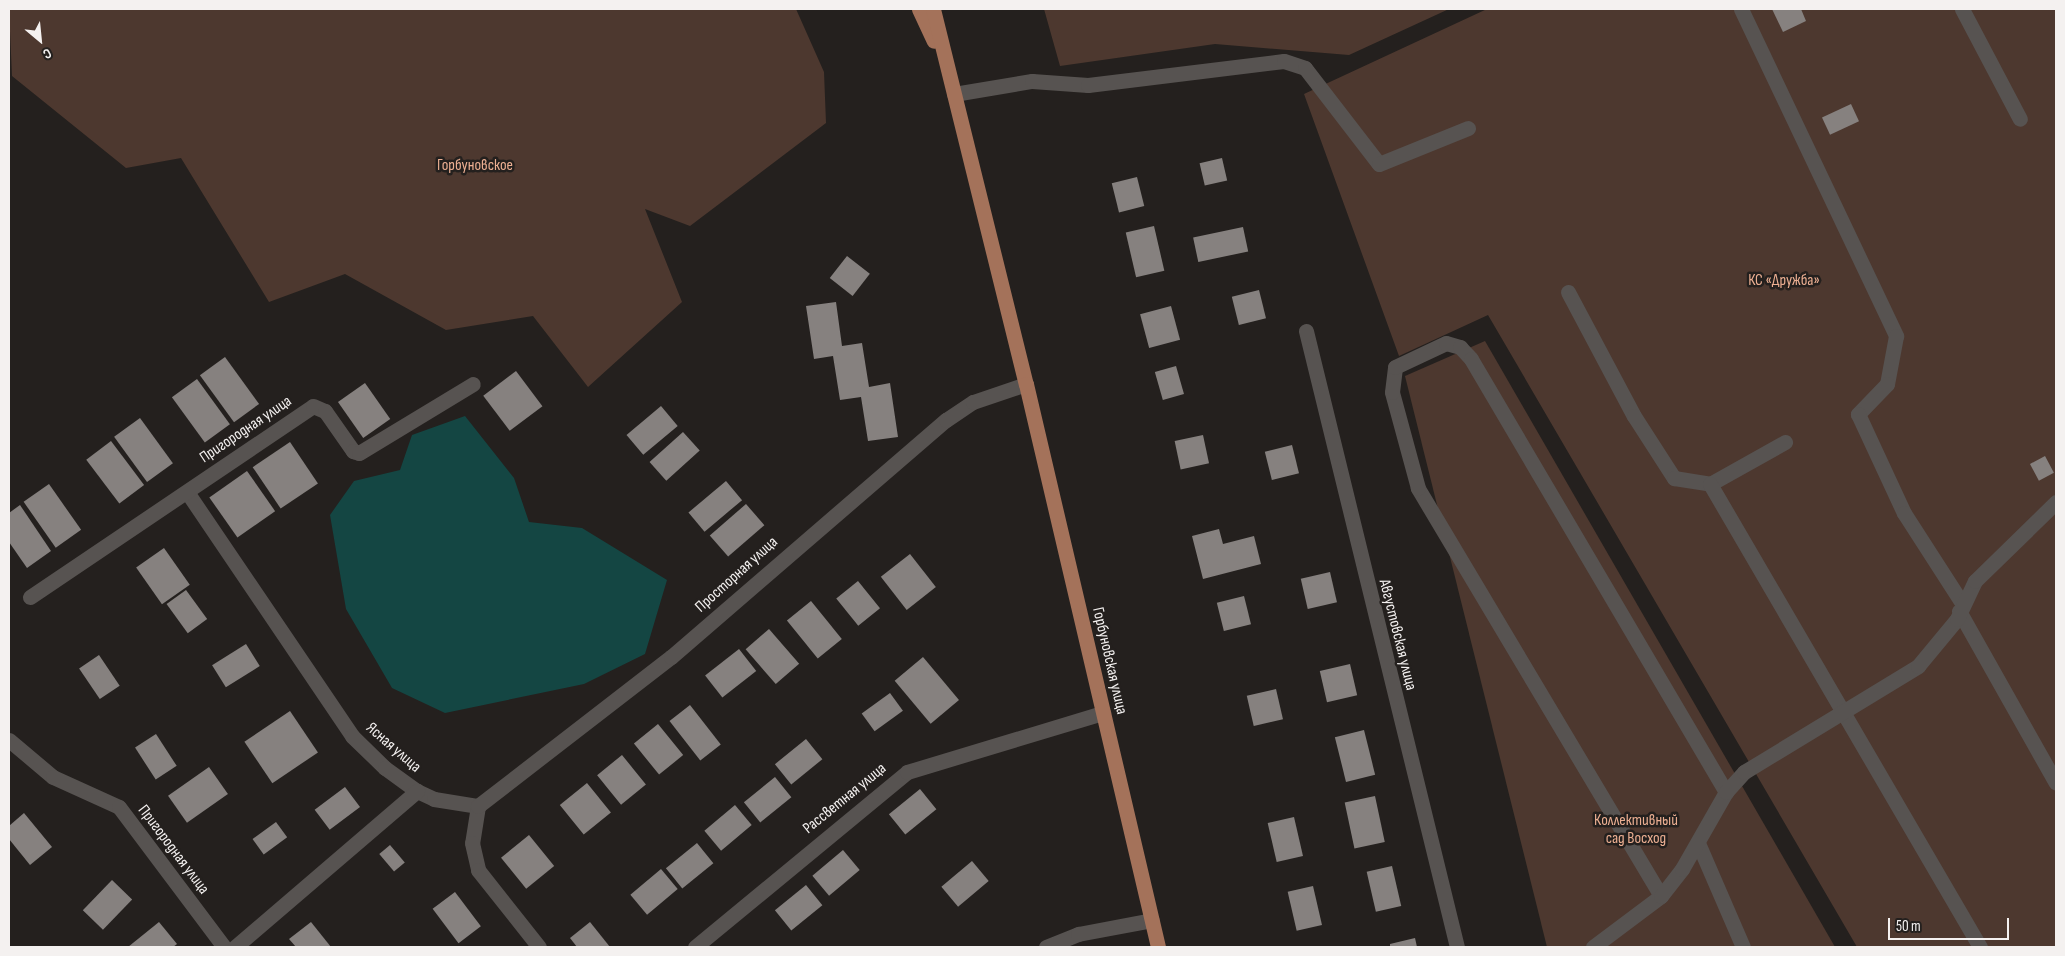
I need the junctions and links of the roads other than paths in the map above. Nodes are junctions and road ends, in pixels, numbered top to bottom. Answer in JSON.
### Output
{"nodes":[{"id":1,"x":919,"y":9,"type":"edge"},
{"id":2,"x":933,"y":9,"type":"edge"},
{"id":3,"x":1741,"y":9,"type":"edge"},
{"id":4,"x":1962,"y":9,"type":"edge"},
{"id":5,"x":948,"y":70,"type":"junction"},
{"id":6,"x":954,"y":94,"type":"junction"},
{"id":7,"x":2020,"y":119,"type":"dead end"},
{"id":8,"x":1468,"y":128,"type":"dead end"},
{"id":9,"x":1568,"y":292,"type":"dead end"},
{"id":10,"x":1306,"y":331,"type":"dead end"},
{"id":11,"x":473,"y":384,"type":"dead end"},
{"id":12,"x":1026,"y":384,"type":"junction"},
{"id":13,"x":1785,"y":442,"type":"dead end"},
{"id":14,"x":1710,"y":484,"type":"junction"},
{"id":15,"x":187,"y":492,"type":"junction"},
{"id":16,"x":2056,"y":502,"type":"edge"},
{"id":17,"x":30,"y":597,"type":"dead end"},
{"id":18,"x":1961,"y":607,"type":"junction"},
{"id":19,"x":1843,"y":712,"type":"junction"},
{"id":20,"x":1103,"y":714,"type":"junction"},
{"id":21,"x":10,"y":746,"type":"edge"},
{"id":22,"x":2056,"y":783,"type":"edge"},
{"id":23,"x":417,"y":791,"type":"junction"},
{"id":24,"x":1726,"y":792,"type":"junction"},
{"id":25,"x":478,"y":806,"type":"junction"},
{"id":26,"x":1698,"y":843,"type":"junction"},
{"id":27,"x":1661,"y":896,"type":"junction"},
{"id":28,"x":1152,"y":920,"type":"junction"},
{"id":29,"x":224,"y":947,"type":"edge"},
{"id":30,"x":235,"y":947,"type":"edge"},
{"id":31,"x":539,"y":947,"type":"edge"},
{"id":32,"x":695,"y":947,"type":"edge"},
{"id":33,"x":1046,"y":947,"type":"edge"},
{"id":34,"x":1158,"y":947,"type":"edge"},
{"id":35,"x":1457,"y":947,"type":"edge"},
{"id":36,"x":1593,"y":947,"type":"edge"},
{"id":37,"x":1743,"y":947,"type":"edge"},
{"id":38,"x":1980,"y":947,"type":"edge"}],
"edges":[{"from":1,"to":5,"type":"main road"},
{"from":2,"to":5,"type":"main road"},
{"from":3,"to":18,"type":"street"},
{"from":4,"to":7,"type":"street"},
{"from":5,"to":6,"type":"main road","name":"Горбуновская улица"},
{"from":6,"to":8,"type":"street"},
{"from":6,"to":12,"type":"main road","name":"Горбуновская улица"},
{"from":9,"to":14,"type":"street"},
{"from":10,"to":35,"type":"street","name":"Августовская улица"},
{"from":11,"to":15,"type":"street","name":"Пригородная улица"},
{"from":12,"to":20,"type":"main road","name":"Горбуновская улица"},
{"from":12,"to":25,"type":"street","name":"Просторная улица"},
{"from":13,"to":14,"type":"street"},
{"from":14,"to":19,"type":"street"},
{"from":15,"to":17,"type":"street","name":"Пригородная улица"},
{"from":15,"to":23,"type":"street","name":"Ясная улица"},
{"from":16,"to":18,"type":"street"},
{"from":18,"to":19,"type":"street"},
{"from":18,"to":22,"type":"street"},
{"from":19,"to":24,"type":"street"},
{"from":19,"to":38,"type":"street"},
{"from":20,"to":28,"type":"main road","name":"Горбуновская улица"},
{"from":20,"to":32,"type":"street","name":"Рассветная улица"},
{"from":21,"to":29,"type":"street","name":"Пригородная улица"},
{"from":23,"to":25,"type":"street","name":"Ясная улица"},
{"from":23,"to":30,"type":"street"},
{"from":24,"to":26,"type":"street"},
{"from":24,"to":27,"type":"street"},
{"from":25,"to":31,"type":"street"},
{"from":26,"to":27,"type":"street"},
{"from":26,"to":37,"type":"street"},
{"from":27,"to":36,"type":"street"},
{"from":28,"to":33,"type":"street"},
{"from":28,"to":34,"type":"main road","name":"Горбуновская улица"}]}
